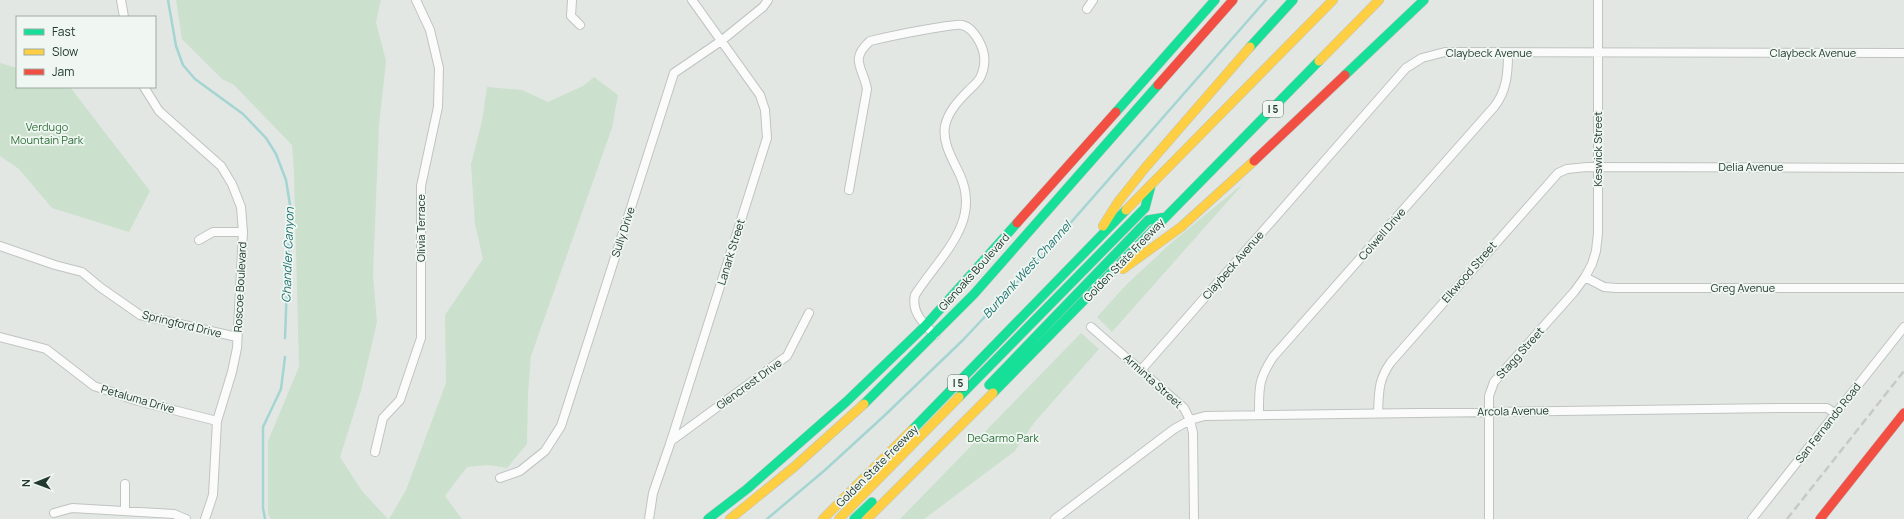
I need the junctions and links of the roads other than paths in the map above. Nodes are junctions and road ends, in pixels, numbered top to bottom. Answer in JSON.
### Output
{"nodes":[{"id":1,"x":121,"y":0,"type":"edge"},
{"id":2,"x":416,"y":0,"type":"edge"},
{"id":3,"x":572,"y":0,"type":"edge"},
{"id":4,"x":692,"y":0,"type":"edge"},
{"id":5,"x":768,"y":0,"type":"edge"},
{"id":6,"x":1093,"y":0,"type":"edge"},
{"id":7,"x":1215,"y":0,"type":"edge"},
{"id":8,"x":1233,"y":0,"type":"edge"},
{"id":9,"x":1293,"y":0,"type":"edge"},
{"id":10,"x":1333,"y":0,"type":"edge"},
{"id":11,"x":1379,"y":0,"type":"edge"},
{"id":12,"x":1424,"y":0,"type":"edge"},
{"id":13,"x":1598,"y":0,"type":"edge"},
{"id":14,"x":1087,"y":9,"type":"dead end"},
{"id":15,"x":124,"y":16,"type":"edge"},
{"id":16,"x":580,"y":25,"type":"dead end"},
{"id":17,"x":721,"y":40,"type":"junction"},
{"id":18,"x":1508,"y":53,"type":"junction"},
{"id":19,"x":1598,"y":53,"type":"junction"},
{"id":20,"x":1904,"y":53,"type":"edge"},
{"id":21,"x":145,"y":88,"type":"edge"},
{"id":22,"x":1127,"y":100,"type":"junction"},
{"id":23,"x":1137,"y":109,"type":"junction"},
{"id":24,"x":1598,"y":167,"type":"junction"},
{"id":25,"x":1904,"y":168,"type":"edge"},
{"id":26,"x":1151,"y":184,"type":"junction"},
{"id":27,"x":850,"y":190,"type":"dead end"},
{"id":28,"x":1166,"y":217,"type":"junction"},
{"id":29,"x":243,"y":232,"type":"junction"},
{"id":30,"x":199,"y":240,"type":"dead end"},
{"id":31,"x":0,"y":246,"type":"edge"},
{"id":32,"x":1091,"y":246,"type":"junction"},
{"id":33,"x":1585,"y":277,"type":"junction"},
{"id":34,"x":1106,"y":280,"type":"junction"},
{"id":35,"x":1904,"y":288,"type":"edge"},
{"id":36,"x":1574,"y":292,"type":"joint"},
{"id":37,"x":809,"y":313,"type":"dead end"},
{"id":38,"x":926,"y":326,"type":"junction"},
{"id":39,"x":1091,"y":327,"type":"dead end"},
{"id":40,"x":1904,"y":327,"type":"edge"},
{"id":41,"x":935,"y":335,"type":"junction"},
{"id":42,"x":0,"y":337,"type":"edge"},
{"id":43,"x":237,"y":337,"type":"junction"},
{"id":44,"x":1142,"y":369,"type":"junction"},
{"id":45,"x":1489,"y":411,"type":"junction"},
{"id":46,"x":1378,"y":413,"type":"junction"},
{"id":47,"x":1904,"y":413,"type":"edge"},
{"id":48,"x":1836,"y":414,"type":"junction"},
{"id":49,"x":1258,"y":415,"type":"junction"},
{"id":50,"x":1190,"y":420,"type":"junction"},
{"id":51,"x":217,"y":421,"type":"junction"},
{"id":52,"x":671,"y":441,"type":"junction"},
{"id":53,"x":375,"y":452,"type":"dead end"},
{"id":54,"x":500,"y":478,"type":"dead end"},
{"id":55,"x":126,"y":484,"type":"dead end"},
{"id":56,"x":125,"y":511,"type":"junction"},
{"id":57,"x":54,"y":513,"type":"dead end"},
{"id":58,"x":186,"y":519,"type":"edge"},
{"id":59,"x":205,"y":519,"type":"edge"},
{"id":60,"x":649,"y":519,"type":"edge"},
{"id":61,"x":708,"y":519,"type":"edge"},
{"id":62,"x":730,"y":519,"type":"edge"},
{"id":63,"x":823,"y":519,"type":"edge"},
{"id":64,"x":839,"y":519,"type":"edge"},
{"id":65,"x":854,"y":519,"type":"edge"},
{"id":66,"x":868,"y":519,"type":"edge"},
{"id":67,"x":1055,"y":519,"type":"edge"},
{"id":68,"x":1194,"y":519,"type":"edge"},
{"id":69,"x":1489,"y":519,"type":"edge"},
{"id":70,"x":1752,"y":519,"type":"edge"},
{"id":71,"x":1820,"y":519,"type":"edge"}],
"edges":[{"from":1,"to":15,"type":"street"},
{"from":2,"to":53,"type":"street","name":"Olivia Terrace"},
{"from":3,"to":16,"type":"street"},
{"from":4,"to":17,"type":"street","name":"Lanark Street"},
{"from":5,"to":17,"type":"street","name":"Sully Drive"},
{"from":6,"to":14,"type":"street"},
{"from":7,"to":22,"type":"main road","name":"Glenoaks Boulevard"},
{"from":8,"to":23,"type":"main road","name":"Glenoaks Boulevard"},
{"from":9,"to":32,"type":"main road"},
{"from":10,"to":26,"type":"main road","name":"Golden State Freeway","number":"I 5"},
{"from":11,"to":28,"type":"main road","name":"Golden State Freeway","number":"I 5"},
{"from":12,"to":34,"type":"main road"},
{"from":13,"to":19,"type":"street","name":"Keswick Street"},
{"from":17,"to":52,"type":"street","name":"Lanark Street"},
{"from":17,"to":54,"type":"street","name":"Sully Drive"},
{"from":18,"to":19,"type":"street","name":"Claybeck Avenue"},
{"from":18,"to":44,"type":"street","name":"Claybeck Avenue"},
{"from":18,"to":49,"type":"street","name":"Colwell Drive"},
{"from":19,"to":20,"type":"street","name":"Claybeck Avenue"},
{"from":19,"to":24,"type":"street","name":"Keswick Street"},
{"from":21,"to":29,"type":"street","name":"Roscoe Boulevard"},
{"from":22,"to":23,"type":"main road"},
{"from":22,"to":38,"type":"main road","name":"Glenoaks Boulevard"},
{"from":23,"to":41,"type":"main road","name":"Glenoaks Boulevard"},
{"from":24,"to":25,"type":"street","name":"Delia Avenue"},
{"from":24,"to":33,"type":"street","name":"Keswick Street"},
{"from":24,"to":46,"type":"street","name":"Elkwood Street"},
{"from":26,"to":32,"type":"main road","name":"Golden State Freeway","number":"I 5"},
{"from":26,"to":64,"type":"main road"},
{"from":27,"to":38,"type":"street"},
{"from":28,"to":34,"type":"main road","name":"Golden State Freeway","number":"I 5"},
{"from":28,"to":65,"type":"main road"},
{"from":29,"to":30,"type":"street"},
{"from":29,"to":43,"type":"street","name":"Roscoe Boulevard"},
{"from":31,"to":43,"type":"street","name":"Springford Drive"},
{"from":32,"to":63,"type":"main road","name":"Golden State Freeway","number":"I 5"},
{"from":33,"to":35,"type":"street","name":"Greg Avenue"},
{"from":33,"to":36,"type":"street","name":"Keswick Street"},
{"from":34,"to":66,"type":"main road","name":"Golden State Freeway","number":"I 5"},
{"from":36,"to":45,"type":"street","name":"Stagg Street"},
{"from":37,"to":52,"type":"street","name":"Glencrest Drive"},
{"from":38,"to":41,"type":"street"},
{"from":38,"to":61,"type":"main road","name":"Glenoaks Boulevard"},
{"from":39,"to":44,"type":"street","name":"Arminta Street"},
{"from":40,"to":48,"type":"street","name":"San Fernando Road"},
{"from":41,"to":62,"type":"main road","name":"Glenoaks Boulevard"},
{"from":42,"to":51,"type":"street","name":"Petaluma Drive"},
{"from":43,"to":51,"type":"street","name":"Roscoe Boulevard"},
{"from":44,"to":50,"type":"street","name":"Arminta Street"},
{"from":45,"to":46,"type":"street","name":"Arcola Avenue"},
{"from":45,"to":48,"type":"street","name":"Arcola Avenue"},
{"from":45,"to":69,"type":"street","name":"Stagg Street"},
{"from":46,"to":49,"type":"street","name":"Arcola Avenue"},
{"from":47,"to":71,"type":"main road"},
{"from":48,"to":70,"type":"street","name":"San Fernando Road"},
{"from":49,"to":50,"type":"street","name":"Arcola Avenue"},
{"from":50,"to":67,"type":"street","name":"Arcola Avenue"},
{"from":50,"to":68,"type":"street","name":"Arminta Street"},
{"from":51,"to":59,"type":"street","name":"Roscoe Boulevard"},
{"from":52,"to":60,"type":"street","name":"Lanark Street"},
{"from":55,"to":56,"type":"street"},
{"from":56,"to":57,"type":"street"},
{"from":56,"to":58,"type":"street"}]}
